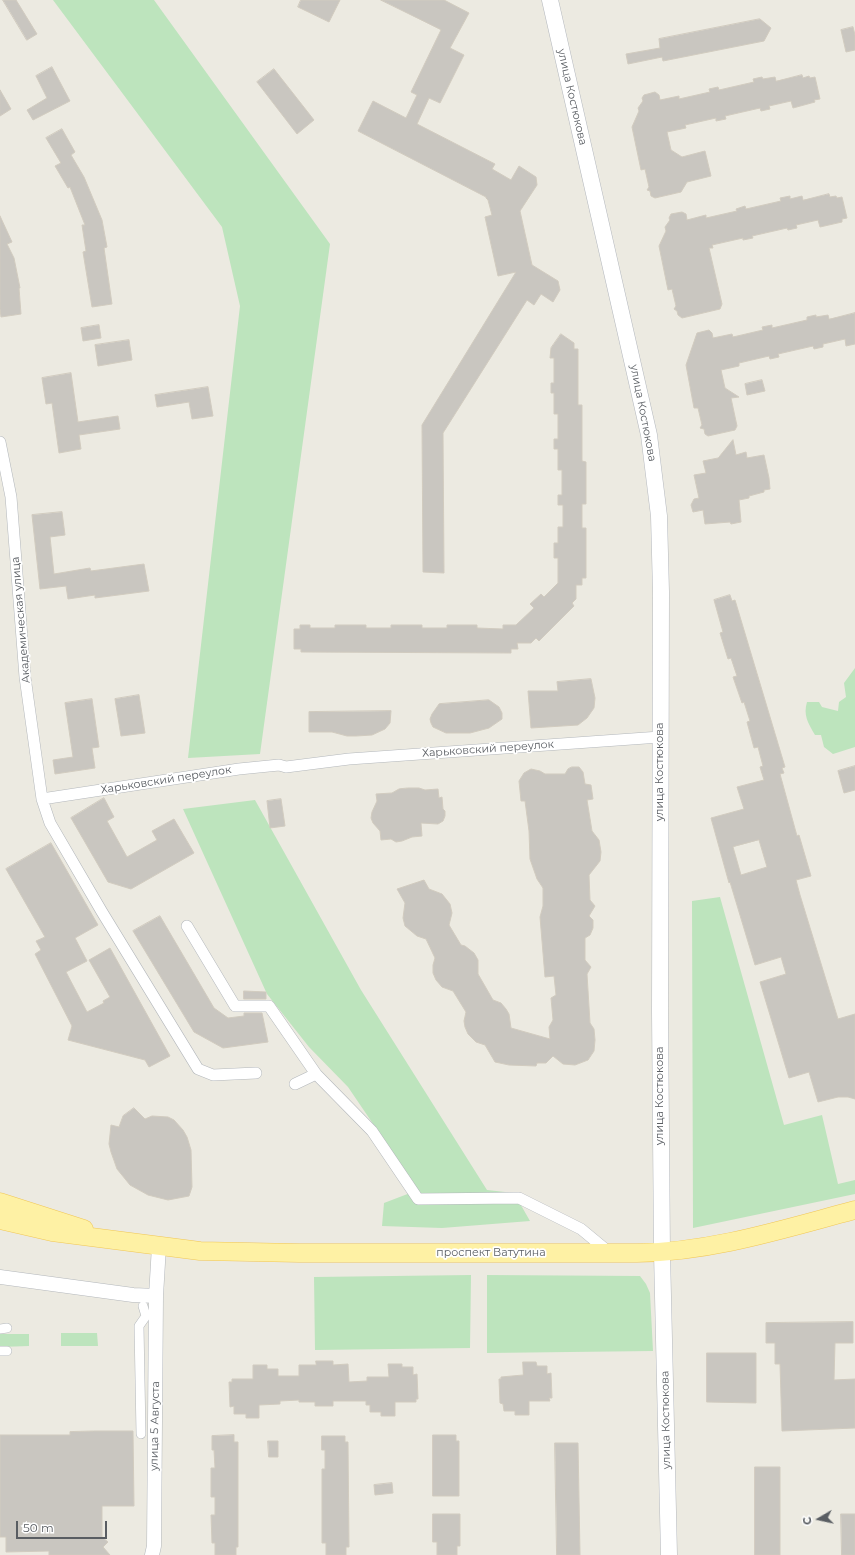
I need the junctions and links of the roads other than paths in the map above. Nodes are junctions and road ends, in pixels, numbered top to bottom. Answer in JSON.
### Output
{"nodes":[{"id":1,"x":550,"y":0,"type":"edge"},
{"id":2,"x":0,"y":442,"type":"edge"},
{"id":3,"x":660,"y":737,"type":"junction"},
{"id":4,"x":42,"y":799,"type":"junction"},
{"id":5,"x":187,"y":926,"type":"dead end"},
{"id":6,"x":256,"y":1073,"type":"dead end"},
{"id":7,"x":316,"y":1074,"type":"junction"},
{"id":8,"x":295,"y":1084,"type":"dead end"},
{"id":9,"x":0,"y":1202,"type":"edge"},
{"id":10,"x":855,"y":1210,"type":"edge"},
{"id":11,"x":0,"y":1220,"type":"edge"},
{"id":12,"x":122,"y":1242,"type":"junction"},
{"id":13,"x":159,"y":1246,"type":"junction"},
{"id":14,"x":610,"y":1253,"type":"junction"},
{"id":15,"x":662,"y":1253,"type":"junction"},
{"id":16,"x":0,"y":1277,"type":"edge"},
{"id":17,"x":156,"y":1296,"type":"junction"},
{"id":18,"x":143,"y":1306,"type":"dead end"},
{"id":19,"x":141,"y":1434,"type":"dead end"},
{"id":20,"x":152,"y":1555,"type":"edge"},
{"id":21,"x":669,"y":1555,"type":"edge"}],
"edges":[{"from":1,"to":3,"type":"main road","name":"улица Костюкова"},
{"from":2,"to":4,"type":"street","name":"Академическая улица"},
{"from":3,"to":4,"type":"street","name":"Харьковский переулок"},
{"from":3,"to":15,"type":"main road","name":"улица Костюкова"},
{"from":4,"to":6,"type":"street"},
{"from":5,"to":7,"type":"street"},
{"from":7,"to":8,"type":"street"},
{"from":7,"to":14,"type":"street"},
{"from":9,"to":12,"type":"main road","name":"проспект Ватутина"},
{"from":10,"to":15,"type":"main road","name":"проспект Ватутина"},
{"from":11,"to":12,"type":"main road","name":"проспект Ватутина"},
{"from":12,"to":13,"type":"main road","name":"проспект Ватутина"},
{"from":13,"to":14,"type":"main road","name":"проспект Ватутина"},
{"from":13,"to":17,"type":"street","name":"улица 5 Августа"},
{"from":14,"to":15,"type":"main road","name":"проспект Ватутина"},
{"from":15,"to":21,"type":"main road","name":"улица Костюкова"},
{"from":16,"to":17,"type":"street"},
{"from":17,"to":20,"type":"street","name":"улица 5 Августа"},
{"from":18,"to":19,"type":"street"}]}
